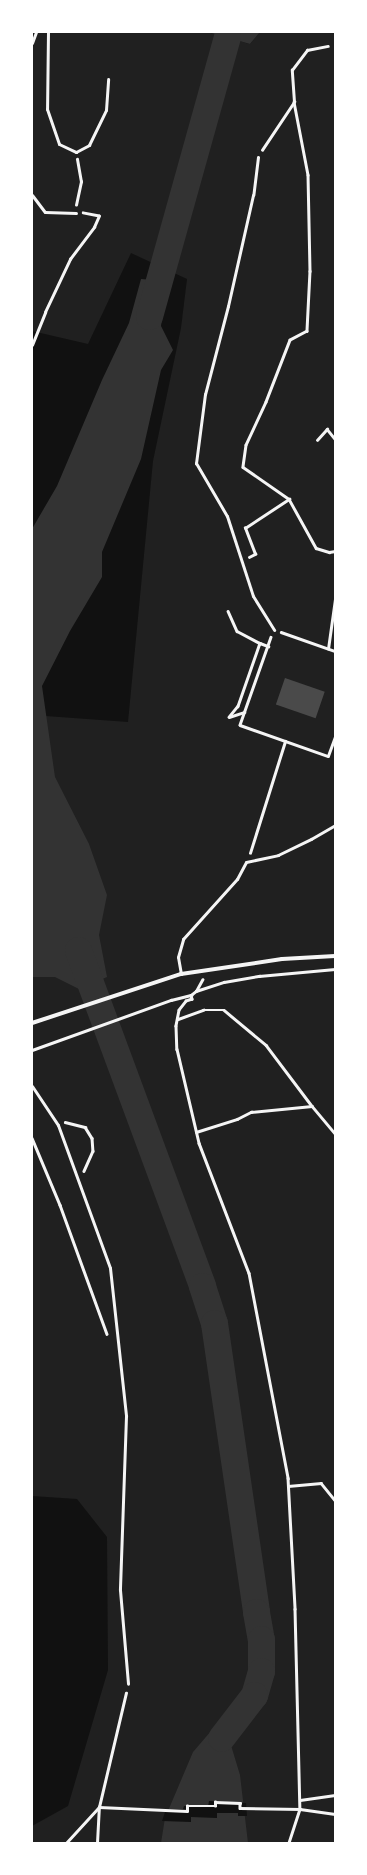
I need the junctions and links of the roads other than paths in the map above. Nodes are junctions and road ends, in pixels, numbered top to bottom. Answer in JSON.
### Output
{"nodes":[{"id":1,"x":36,"y":32,"type":"edge"},
{"id":2,"x":48,"y":32,"type":"edge"},
{"id":3,"x":32,"y":42,"type":"edge"},
{"id":4,"x":108,"y":79,"type":"dead end"},
{"id":5,"x":258,"y":157,"type":"road end"},
{"id":6,"x":32,"y":195,"type":"edge"},
{"id":7,"x":76,"y":213,"type":"road end"},
{"id":8,"x":274,"y":630,"type":"road end"},
{"id":9,"x":335,"y":825,"type":"edge"},
{"id":10,"x":335,"y":956,"type":"edge"},
{"id":11,"x":181,"y":974,"type":"junction"},
{"id":12,"x":32,"y":1023,"type":"edge"},
{"id":13,"x":32,"y":1086,"type":"edge"},
{"id":14,"x":128,"y":1684,"type":"road end"}],
"edges":[{"from":1,"to":3,"type":"lane"},
{"from":2,"to":4,"type":"lane"},
{"from":5,"to":8,"type":"lane"},
{"from":6,"to":7,"type":"lane"},
{"from":9,"to":11,"type":"lane"},
{"from":10,"to":11,"type":"street"},
{"from":11,"to":12,"type":"street"},
{"from":13,"to":14,"type":"lane"}]}
